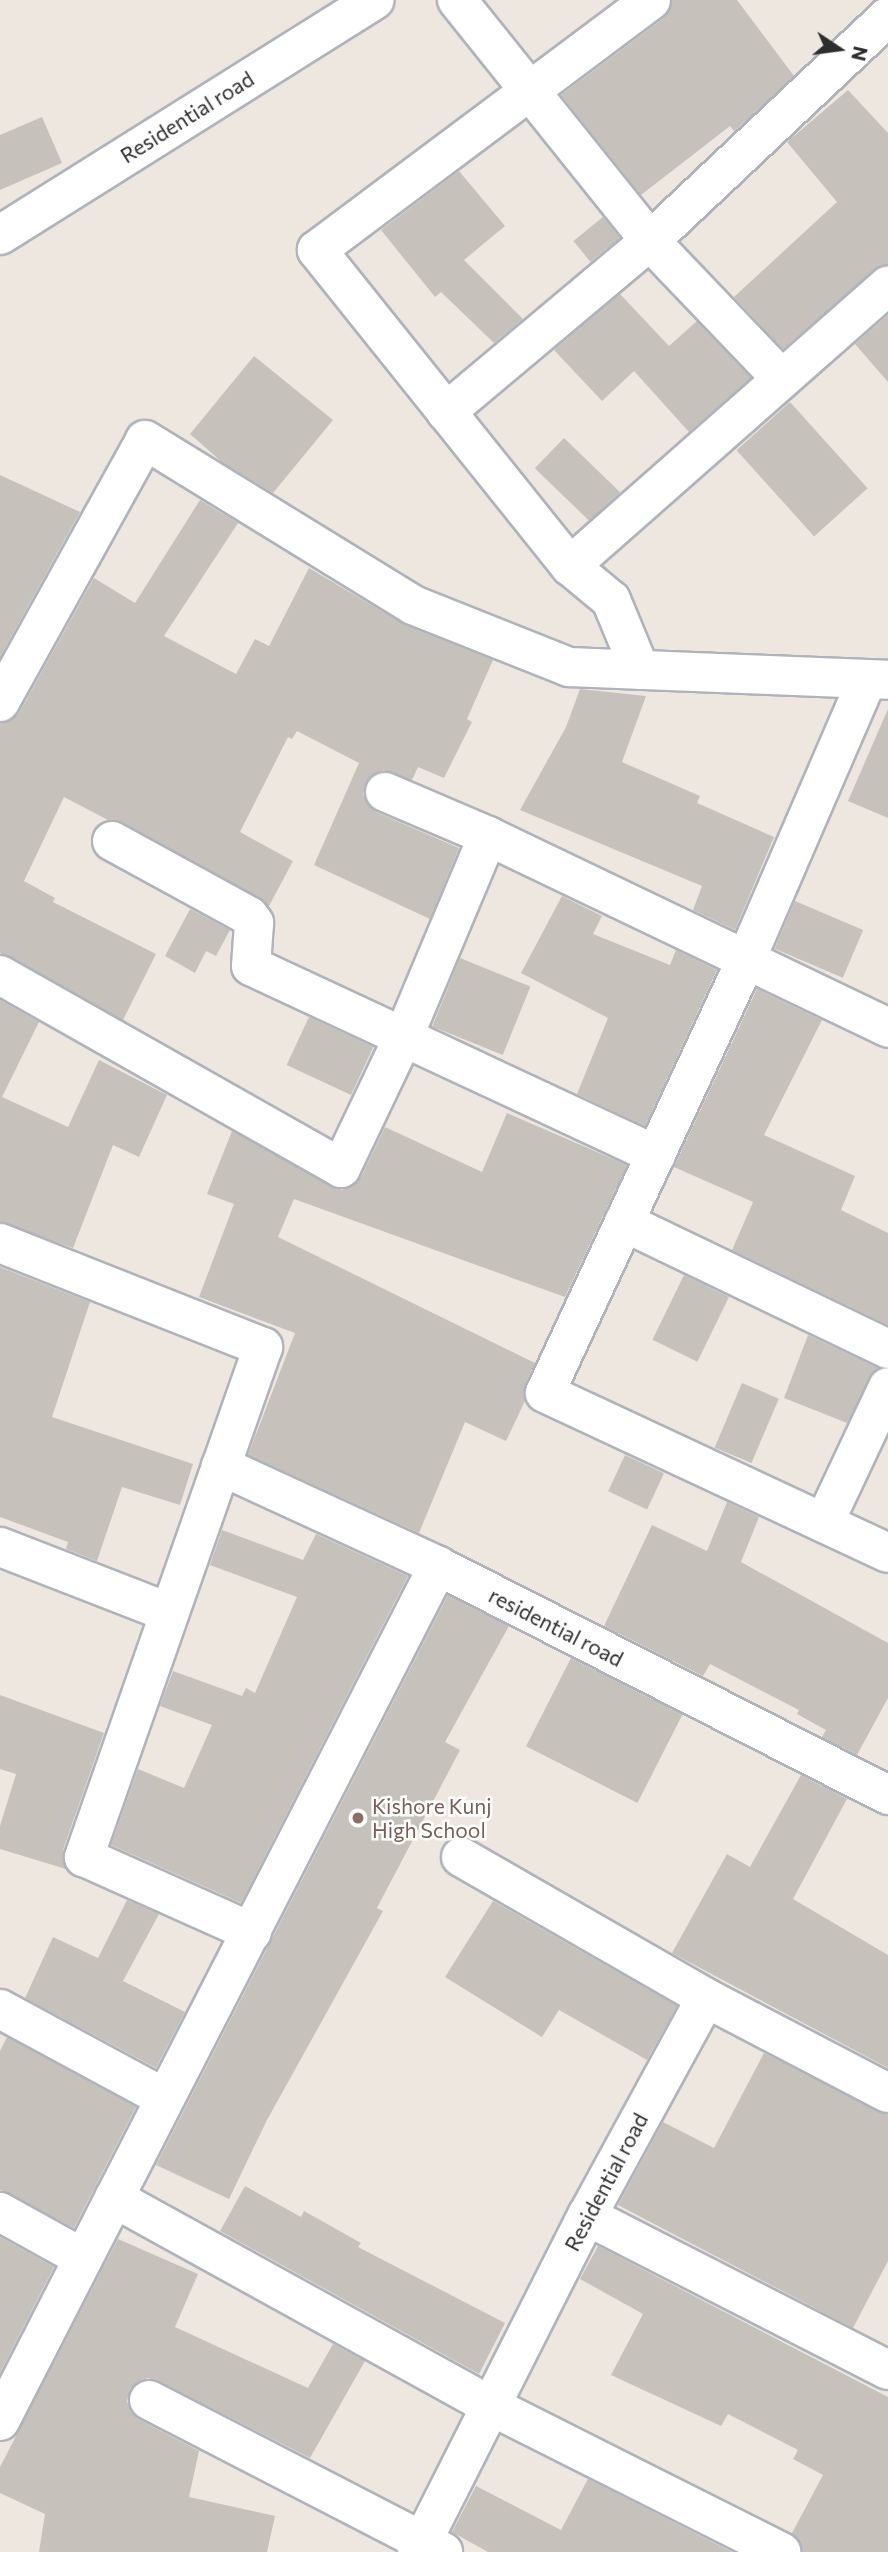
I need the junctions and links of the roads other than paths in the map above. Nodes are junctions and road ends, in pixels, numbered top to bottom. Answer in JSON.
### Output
{"nodes":[{"id":1,"x":374,"y":0,"type":"edge"},
{"id":2,"x":457,"y":0,"type":"edge"},
{"id":3,"x":651,"y":0,"type":"edge"},
{"id":4,"x":888,"y":17,"type":"edge"},
{"id":5,"x":530,"y":94,"type":"junction"},
{"id":6,"x":0,"y":235,"type":"edge"},
{"id":7,"x":650,"y":240,"type":"junction"},
{"id":8,"x":888,"y":286,"type":"edge"},
{"id":9,"x":781,"y":378,"type":"junction"},
{"id":10,"x":446,"y":412,"type":"junction"},
{"id":11,"x":570,"y":566,"type":"junction"},
{"id":12,"x":639,"y":670,"type":"junction"},
{"id":13,"x":877,"y":680,"type":"edge"},
{"id":14,"x":0,"y":702,"type":"edge"},
{"id":15,"x":386,"y":792,"type":"dead end"},
{"id":16,"x":488,"y":836,"type":"junction"},
{"id":17,"x":112,"y":841,"type":"dead end"},
{"id":18,"x":745,"y":962,"type":"junction"},
{"id":19,"x":0,"y":975,"type":"edge"},
{"id":20,"x":888,"y":1028,"type":"edge"},
{"id":21,"x":403,"y":1038,"type":"junction"},
{"id":22,"x":656,"y":1156,"type":"junction"},
{"id":23,"x":624,"y":1222,"type":"junction"},
{"id":24,"x":0,"y":1244,"type":"edge"},
{"id":25,"x":888,"y":1349,"type":"edge"},
{"id":26,"x":888,"y":1387,"type":"edge"},
{"id":27,"x":221,"y":1466,"type":"junction"},
{"id":28,"x":824,"y":1523,"type":"junction"},
{"id":29,"x":0,"y":1547,"type":"edge"},
{"id":30,"x":888,"y":1553,"type":"edge"},
{"id":31,"x":438,"y":1566,"type":"junction"},
{"id":32,"x":168,"y":1612,"type":"junction"},
{"id":33,"x":888,"y":1795,"type":"edge"},
{"id":34,"x":461,"y":1857,"type":"dead end"},
{"id":35,"x":252,"y":1932,"type":"junction"},
{"id":36,"x":706,"y":1998,"type":"junction"},
{"id":37,"x":0,"y":2009,"type":"edge"},
{"id":38,"x":888,"y":2093,"type":"edge"},
{"id":39,"x":163,"y":2097,"type":"junction"},
{"id":40,"x":114,"y":2199,"type":"junction"},
{"id":41,"x":0,"y":2212,"type":"edge"},
{"id":42,"x":587,"y":2216,"type":"junction"},
{"id":43,"x":83,"y":2258,"type":"junction"},
{"id":44,"x":888,"y":2370,"type":"edge"},
{"id":45,"x":149,"y":2400,"type":"dead end"},
{"id":46,"x":491,"y":2406,"type":"junction"},
{"id":47,"x":0,"y":2421,"type":"edge"},
{"id":48,"x":428,"y":2548,"type":"edge"},
{"id":49,"x":782,"y":2552,"type":"edge"}],
"edges":[{"from":1,"to":6,"type":"street","name":"Residential road"},
{"from":2,"to":5,"type":"street"},
{"from":3,"to":5,"type":"street"},
{"from":4,"to":7,"type":"street"},
{"from":5,"to":7,"type":"street"},
{"from":5,"to":10,"type":"street"},
{"from":7,"to":9,"type":"street"},
{"from":7,"to":10,"type":"street"},
{"from":8,"to":9,"type":"street"},
{"from":9,"to":11,"type":"street"},
{"from":10,"to":11,"type":"street"},
{"from":11,"to":12,"type":"street"},
{"from":12,"to":13,"type":"street"},
{"from":12,"to":14,"type":"street"},
{"from":13,"to":18,"type":"street"},
{"from":15,"to":16,"type":"street"},
{"from":16,"to":18,"type":"street"},
{"from":16,"to":21,"type":"street"},
{"from":17,"to":21,"type":"street"},
{"from":18,"to":20,"type":"street"},
{"from":18,"to":22,"type":"street"},
{"from":19,"to":21,"type":"street"},
{"from":21,"to":22,"type":"street"},
{"from":22,"to":23,"type":"street"},
{"from":23,"to":25,"type":"street"},
{"from":23,"to":28,"type":"street"},
{"from":24,"to":27,"type":"street"},
{"from":26,"to":28,"type":"street"},
{"from":27,"to":31,"type":"street","name":"residential road"},
{"from":27,"to":32,"type":"street"},
{"from":28,"to":30,"type":"street"},
{"from":29,"to":32,"type":"street"},
{"from":31,"to":33,"type":"street","name":"residential road"},
{"from":31,"to":35,"type":"street"},
{"from":32,"to":35,"type":"street"},
{"from":34,"to":36,"type":"street"},
{"from":35,"to":39,"type":"street"},
{"from":36,"to":38,"type":"street"},
{"from":36,"to":42,"type":"street","name":"Residential road"},
{"from":37,"to":39,"type":"street"},
{"from":39,"to":40,"type":"street"},
{"from":40,"to":43,"type":"street"},
{"from":40,"to":46,"type":"street"},
{"from":41,"to":43,"type":"street"},
{"from":42,"to":44,"type":"street"},
{"from":42,"to":46,"type":"street","name":"Residential road"},
{"from":43,"to":47,"type":"street"},
{"from":45,"to":48,"type":"street"},
{"from":46,"to":48,"type":"street","name":"Residential road"},
{"from":46,"to":49,"type":"street"}]}
